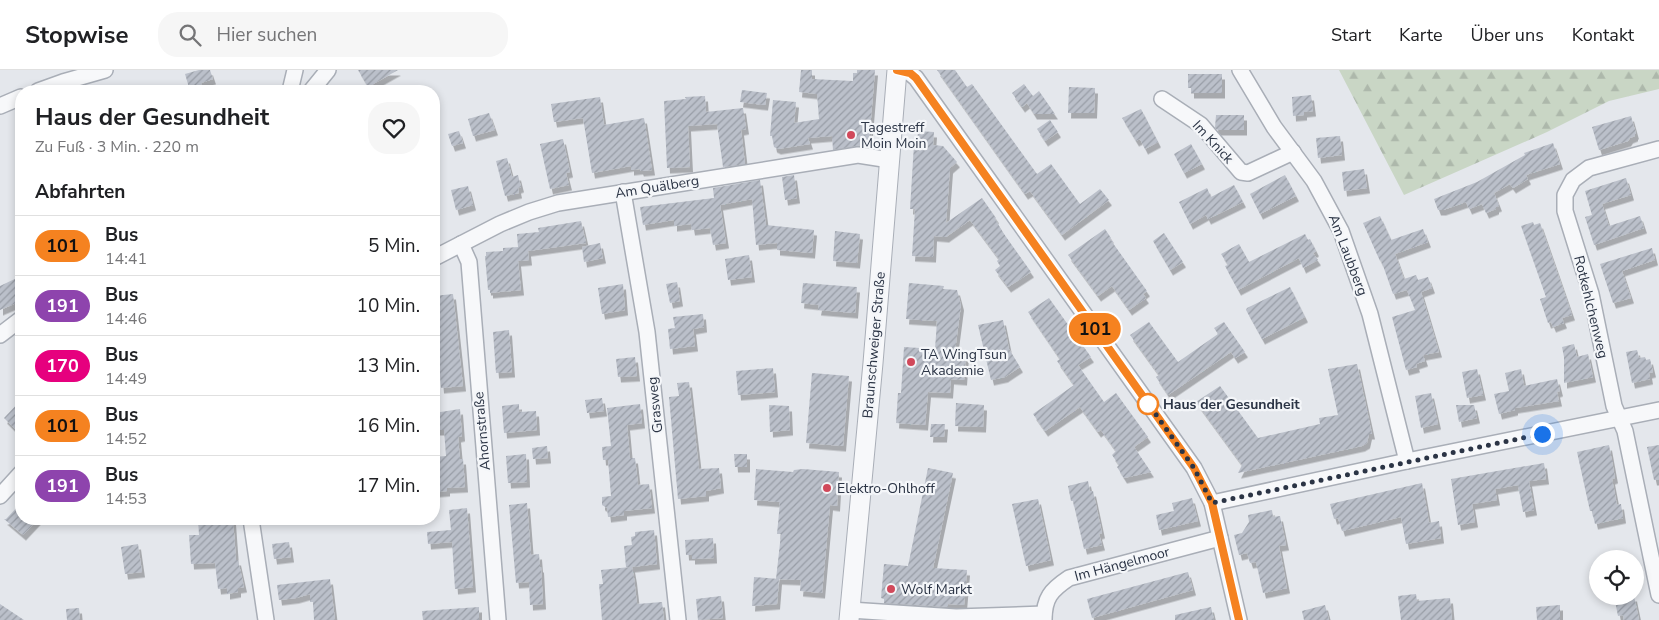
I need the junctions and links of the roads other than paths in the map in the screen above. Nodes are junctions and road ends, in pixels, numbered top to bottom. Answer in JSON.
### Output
{"nodes":[{"id":1,"x":105,"y":70,"type":"edge"},
{"id":2,"x":295,"y":70,"type":"edge"},
{"id":3,"x":328,"y":70,"type":"edge"},
{"id":4,"x":897,"y":70,"type":"edge"},
{"id":5,"x":1240,"y":70,"type":"edge"},
{"id":6,"x":54,"y":85,"type":"edge"},
{"id":7,"x":291,"y":85,"type":"edge"},
{"id":8,"x":316,"y":85,"type":"edge"},
{"id":9,"x":1162,"y":99,"type":"dead end"},
{"id":10,"x":15,"y":100,"type":"edge"},
{"id":11,"x":0,"y":106,"type":"edge"},
{"id":12,"x":1659,"y":149,"type":"edge"},
{"id":13,"x":1293,"y":152,"type":"junction"},
{"id":14,"x":890,"y":160,"type":"junction"},
{"id":15,"x":623,"y":192,"type":"junction"},
{"id":16,"x":461,"y":244,"type":"junction"},
{"id":17,"x":440,"y":255,"type":"edge"},
{"id":18,"x":15,"y":324,"type":"edge"},
{"id":19,"x":0,"y":335,"type":"edge"},
{"id":20,"x":1659,"y":410,"type":"edge"},
{"id":21,"x":1619,"y":418,"type":"junction"},
{"id":22,"x":1407,"y":461,"type":"junction"},
{"id":23,"x":15,"y":480,"type":"edge"},
{"id":24,"x":0,"y":496,"type":"edge"},
{"id":25,"x":1212,"y":503,"type":"junction"},
{"id":26,"x":253,"y":525,"type":"edge"},
{"id":27,"x":1220,"y":538,"type":"junction"},
{"id":28,"x":1659,"y":594,"type":"edge"},
{"id":29,"x":856,"y":614,"type":"edge"},
{"id":30,"x":1044,"y":617,"type":"edge"},
{"id":31,"x":266,"y":620,"type":"edge"},
{"id":32,"x":498,"y":620,"type":"edge"},
{"id":33,"x":678,"y":620,"type":"edge"},
{"id":34,"x":1239,"y":620,"type":"edge"}],
"edges":[{"from":1,"to":6,"type":"street"},
{"from":2,"to":7,"type":"street"},
{"from":3,"to":8,"type":"street"},
{"from":4,"to":14,"type":"street","name":"Braunschweiger Straße"},
{"from":4,"to":25,"type":"street"},
{"from":5,"to":13,"type":"street","name":"Am Laubberg"},
{"from":9,"to":13,"type":"street","name":"Im Knick"},
{"from":10,"to":11,"type":"street"},
{"from":12,"to":21,"type":"street","name":"Rotkehlchenweg"},
{"from":13,"to":22,"type":"street","name":"Am Laubberg"},
{"from":14,"to":15,"type":"street","name":"Am Quälberg"},
{"from":14,"to":29,"type":"street","name":"Braunschweiger Straße"},
{"from":15,"to":16,"type":"street","name":"Am Quälberg"},
{"from":15,"to":33,"type":"street","name":"Grasweg"},
{"from":16,"to":17,"type":"street","name":"Am Quälberg"},
{"from":16,"to":32,"type":"street","name":"Ahornstraße"},
{"from":18,"to":19,"type":"street"},
{"from":20,"to":21,"type":"street"},
{"from":21,"to":22,"type":"street"},
{"from":21,"to":28,"type":"street","name":"Rotkehlchenweg"},
{"from":22,"to":25,"type":"street"},
{"from":23,"to":24,"type":"street"},
{"from":25,"to":27,"type":"street"},
{"from":26,"to":31,"type":"street"},
{"from":27,"to":30,"type":"street","name":"Im Hängelmoor"},
{"from":27,"to":34,"type":"street"},
{"from":29,"to":30,"type":"street","name":"Im Hängelmoor"}]}
